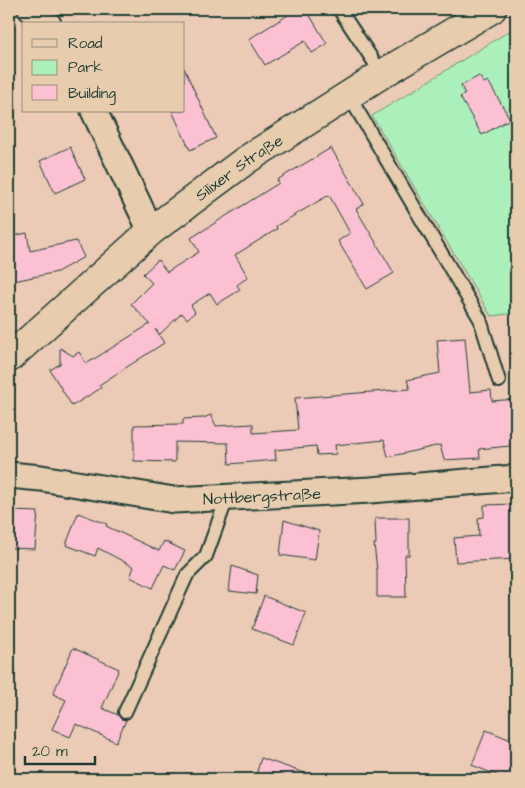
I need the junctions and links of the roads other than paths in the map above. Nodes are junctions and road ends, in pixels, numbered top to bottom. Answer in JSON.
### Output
{"nodes":[{"id":1,"x":31,"y":9,"type":"edge"},
{"id":2,"x":339,"y":9,"type":"edge"},
{"id":3,"x":492,"y":9,"type":"edge"},
{"id":4,"x":46,"y":22,"type":"edge"},
{"id":5,"x":382,"y":74,"type":"junction"},
{"id":6,"x":349,"y":96,"type":"junction"},
{"id":7,"x":94,"y":112,"type":"edge"},
{"id":8,"x":151,"y":230,"type":"junction"},
{"id":9,"x":9,"y":358,"type":"edge"},
{"id":10,"x":499,"y":381,"type":"dead end"},
{"id":11,"x":9,"y":475,"type":"edge"},
{"id":12,"x":516,"y":478,"type":"edge"},
{"id":13,"x":227,"y":498,"type":"junction"},
{"id":14,"x":125,"y":712,"type":"dead end"}],
"edges":[{"from":1,"to":4,"type":"street"},
{"from":2,"to":5,"type":"lane"},
{"from":3,"to":5,"type":"street","name":"Silixer Straße"},
{"from":5,"to":6,"type":"street","name":"Silixer Straße"},
{"from":6,"to":8,"type":"street","name":"Silixer Straße"},
{"from":6,"to":10,"type":"lane"},
{"from":7,"to":8,"type":"street"},
{"from":8,"to":9,"type":"street","name":"Silixer Straße"},
{"from":11,"to":13,"type":"street","name":"Nottbergstraße"},
{"from":12,"to":13,"type":"street","name":"Nottbergstraße"},
{"from":13,"to":14,"type":"lane"}]}
